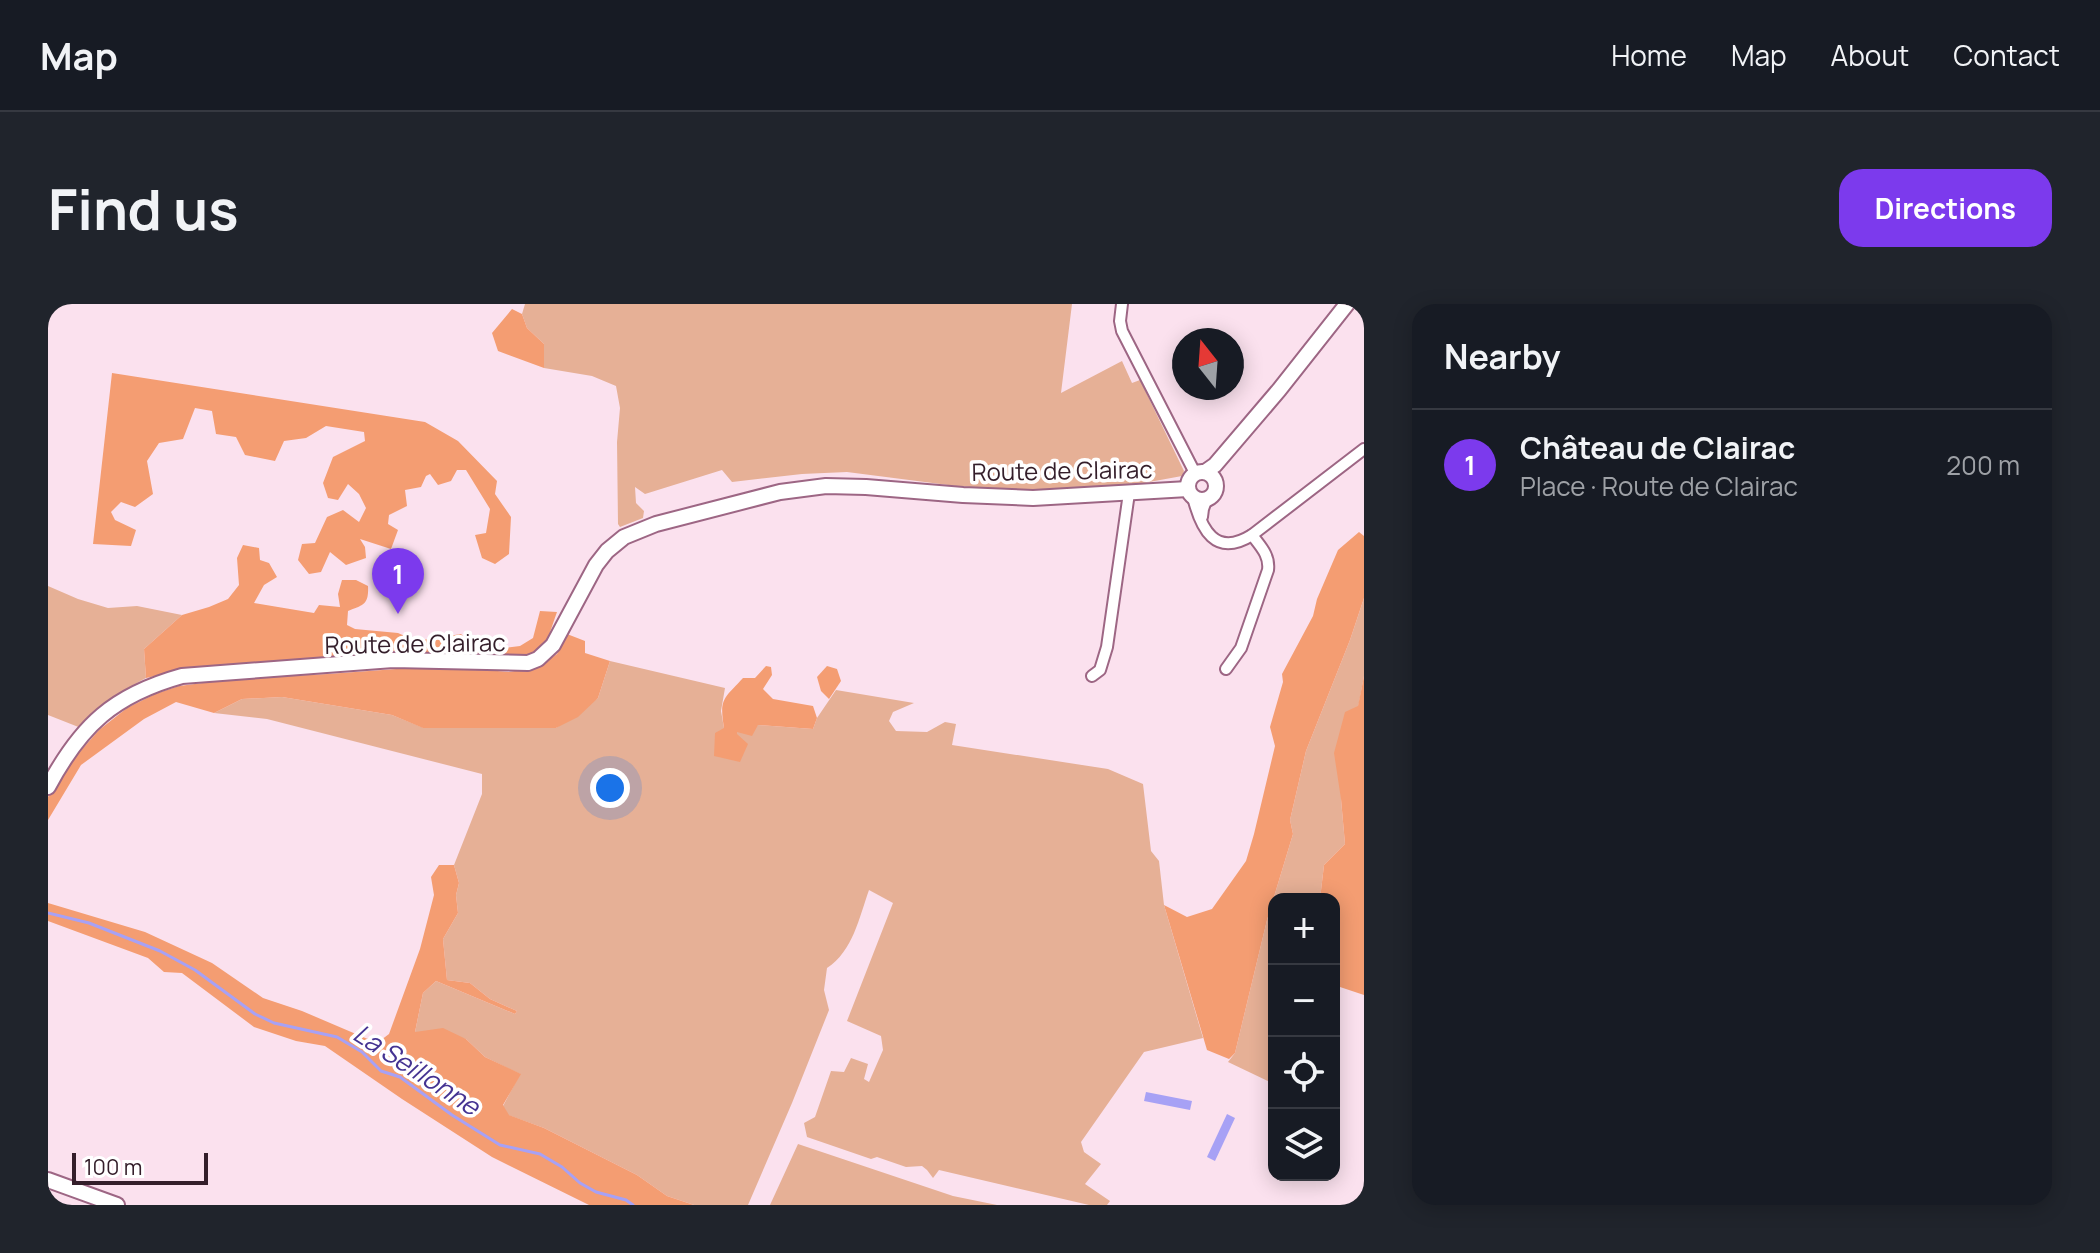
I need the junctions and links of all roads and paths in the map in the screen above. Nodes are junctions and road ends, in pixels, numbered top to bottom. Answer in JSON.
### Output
{"nodes":[{"id":1,"x":1122,"y":304,"type":"edge"},
{"id":2,"x":1347,"y":304,"type":"edge"},
{"id":3,"x":1364,"y":449,"type":"edge"},
{"id":4,"x":1207,"y":472,"type":"junction"},
{"id":5,"x":1129,"y":493,"type":"junction"},
{"id":6,"x":1196,"y":495,"type":"junction"},
{"id":7,"x":1252,"y":535,"type":"junction"},
{"id":8,"x":1226,"y":669,"type":"dead end"},
{"id":9,"x":1092,"y":676,"type":"dead end"},
{"id":10,"x":48,"y":787,"type":"edge"},
{"id":11,"x":48,"y":1180,"type":"edge"},
{"id":12,"x":117,"y":1205,"type":"edge"}],
"edges":[{"from":1,"to":4,"type":"street"},
{"from":2,"to":4,"type":"street"},
{"from":3,"to":7,"type":"street"},
{"from":4,"to":6,"type":"street"},
{"from":4,"to":6,"type":"street"},
{"from":5,"to":6,"type":"street","name":"Route de Clairac"},
{"from":5,"to":9,"type":"street"},
{"from":5,"to":10,"type":"street","name":"Route de Clairac"},
{"from":6,"to":7,"type":"street"},
{"from":7,"to":8,"type":"street"},
{"from":11,"to":12,"type":"street"}]}
